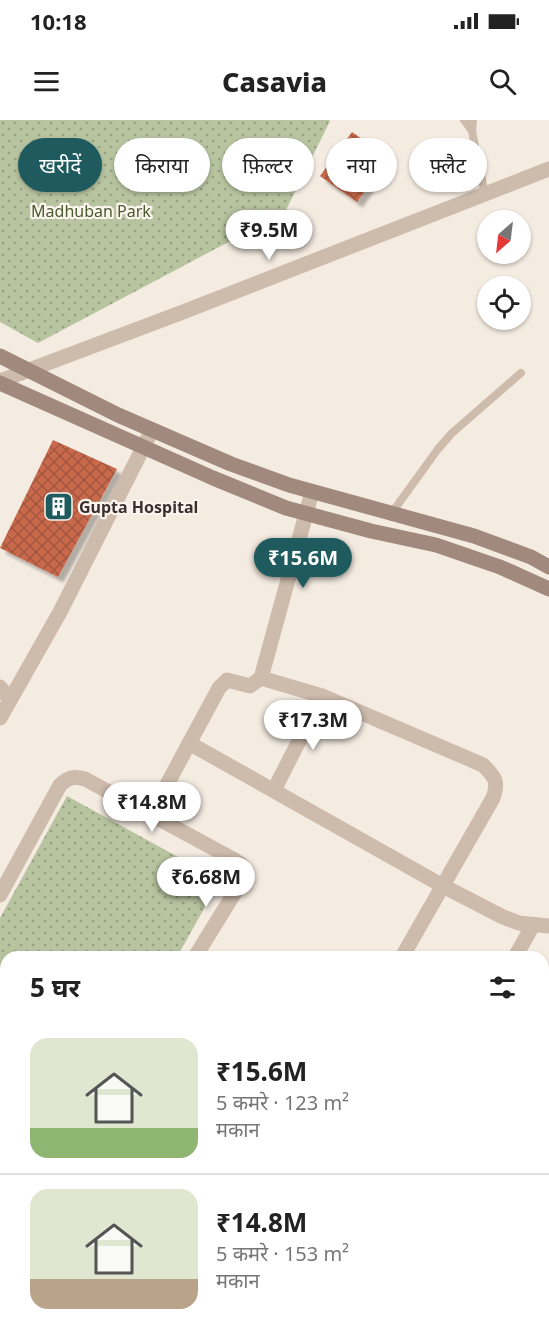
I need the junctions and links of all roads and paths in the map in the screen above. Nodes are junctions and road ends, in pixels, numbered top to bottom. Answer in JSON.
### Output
{"nodes":[{"id":1,"x":464,"y":120,"type":"edge"},
{"id":2,"x":473,"y":120,"type":"edge"},
{"id":3,"x":472,"y":131,"type":"junction"},
{"id":4,"x":547,"y":167,"type":"edge"},
{"id":5,"x":485,"y":194,"type":"junction"},
{"id":6,"x":0,"y":356,"type":"edge"},
{"id":7,"x":27,"y":370,"type":"junction"},
{"id":8,"x":521,"y":373,"type":"dead end"},
{"id":9,"x":0,"y":382,"type":"edge"},
{"id":10,"x":152,"y":429,"type":"junction"},
{"id":11,"x":143,"y":447,"type":"junction"},
{"id":12,"x":312,"y":492,"type":"junction"},
{"id":13,"x":306,"y":513,"type":"junction"},
{"id":14,"x":391,"y":514,"type":"junction"},
{"id":15,"x":549,"y":567,"type":"edge"},
{"id":16,"x":549,"y":589,"type":"edge"},
{"id":17,"x":261,"y":678,"type":"junction"},
{"id":18,"x":0,"y":687,"type":"edge"},
{"id":19,"x":322,"y":696,"type":"junction"},
{"id":20,"x":10,"y":700,"type":"junction"},
{"id":21,"x":0,"y":718,"type":"edge"},
{"id":22,"x":189,"y":743,"type":"junction"},
{"id":23,"x":274,"y":790,"type":"junction"},
{"id":24,"x":151,"y":814,"type":"junction"},
{"id":25,"x":4,"y":878,"type":"edge"},
{"id":26,"x":443,"y":886,"type":"junction"},
{"id":27,"x":0,"y":895,"type":"edge"},
{"id":28,"x":533,"y":925,"type":"junction"},
{"id":29,"x":549,"y":926,"type":"edge"},
{"id":30,"x":199,"y":951,"type":"edge"},
{"id":31,"x":405,"y":951,"type":"edge"},
{"id":32,"x":518,"y":951,"type":"edge"}],
"edges":[{"from":1,"to":3,"type":"lane"},
{"from":2,"to":3,"type":"lane"},
{"from":3,"to":5,"type":"lane"},
{"from":4,"to":5,"type":"street"},
{"from":5,"to":7,"type":"street"},
{"from":6,"to":7,"type":"street"},
{"from":7,"to":9,"type":"street"},
{"from":7,"to":10,"type":"street"},
{"from":8,"to":14,"type":"lane"},
{"from":9,"to":11,"type":"street"},
{"from":10,"to":11,"type":"street"},
{"from":10,"to":12,"type":"street"},
{"from":11,"to":13,"type":"street"},
{"from":11,"to":20,"type":"street"},
{"from":12,"to":13,"type":"street"},
{"from":12,"to":14,"type":"street"},
{"from":13,"to":16,"type":"street"},
{"from":13,"to":17,"type":"street"},
{"from":14,"to":15,"type":"street"},
{"from":17,"to":19,"type":"street"},
{"from":17,"to":22,"type":"street"},
{"from":18,"to":20,"type":"street"},
{"from":19,"to":23,"type":"street"},
{"from":19,"to":26,"type":"street"},
{"from":20,"to":21,"type":"street"},
{"from":22,"to":23,"type":"street"},
{"from":22,"to":24,"type":"street"},
{"from":23,"to":26,"type":"street"},
{"from":24,"to":25,"type":"street"},
{"from":24,"to":30,"type":"street"},
{"from":25,"to":27,"type":"street"},
{"from":26,"to":28,"type":"street"},
{"from":26,"to":31,"type":"street"},
{"from":28,"to":29,"type":"street"},
{"from":28,"to":32,"type":"street"}]}
